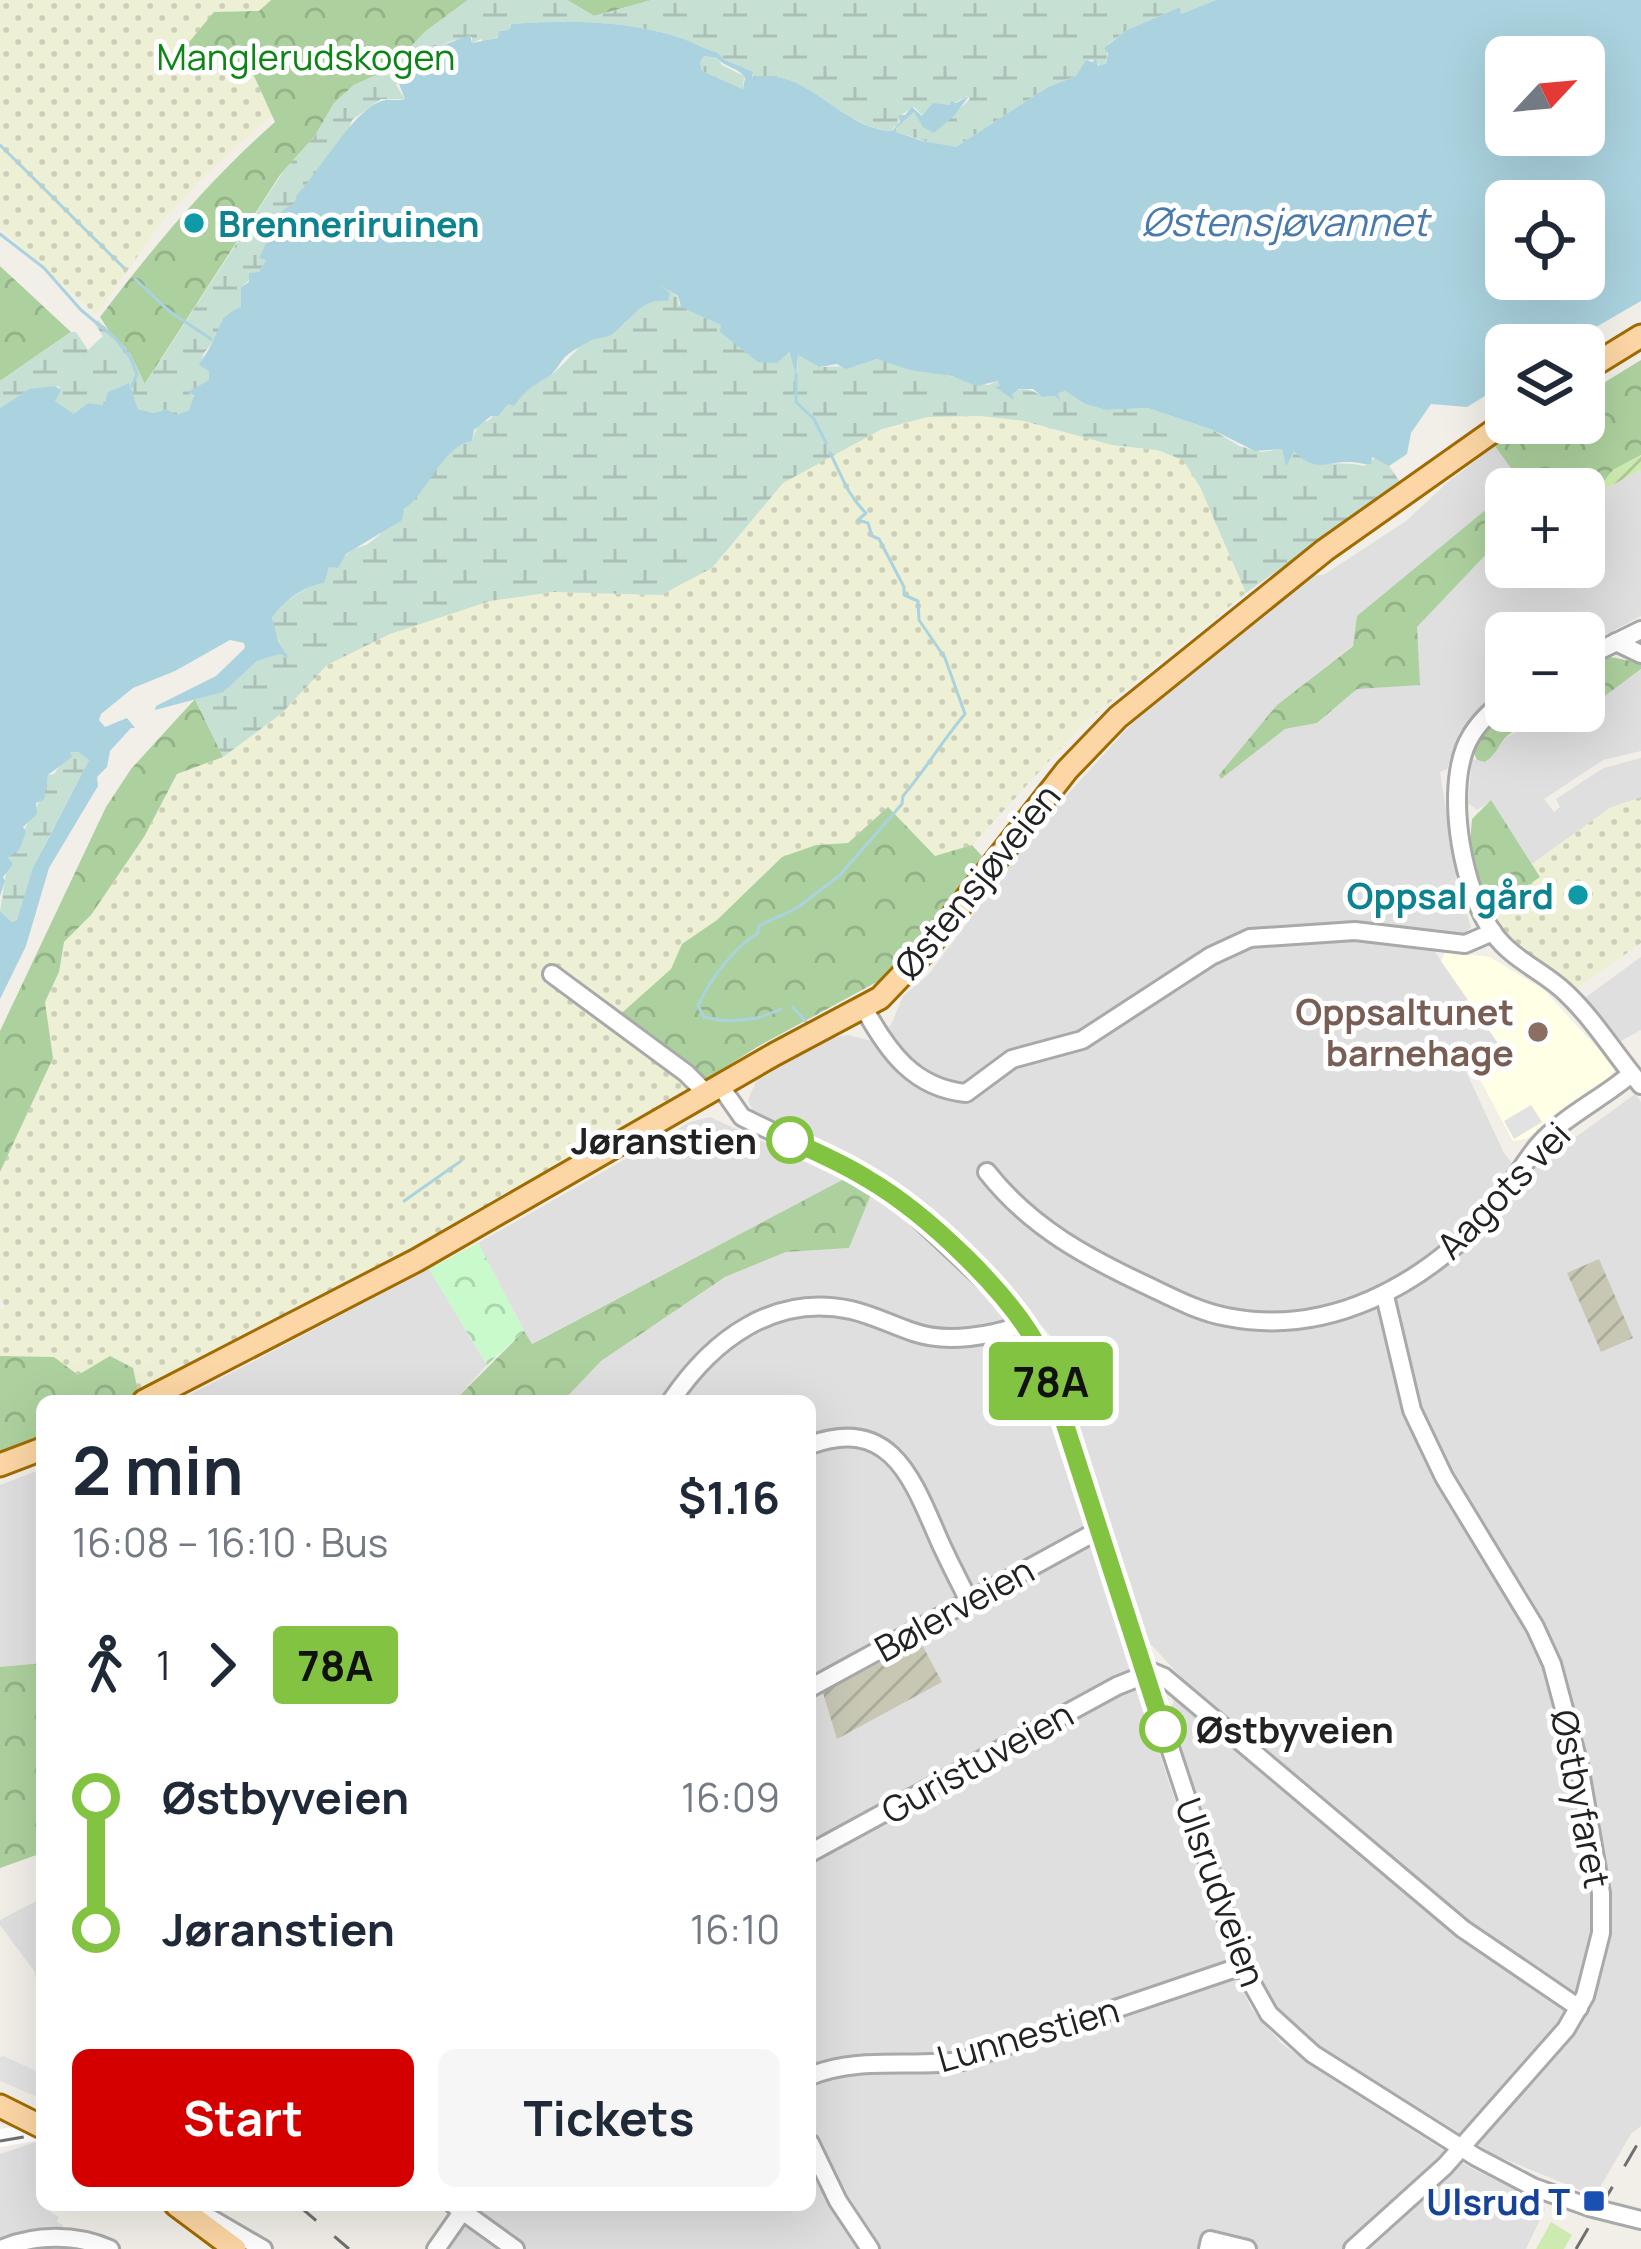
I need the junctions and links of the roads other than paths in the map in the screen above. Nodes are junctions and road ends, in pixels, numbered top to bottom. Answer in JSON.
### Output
{"nodes":[{"id":1,"x":1641,"y":336,"type":"edge"},
{"id":2,"x":1605,"y":358,"type":"edge"},
{"id":3,"x":1485,"y":437,"type":"edge"},
{"id":4,"x":1641,"y":630,"type":"edge"},
{"id":5,"x":1616,"y":642,"type":"junction"},
{"id":6,"x":1605,"y":648,"type":"edge"},
{"id":7,"x":1641,"y":653,"type":"edge"},
{"id":8,"x":1485,"y":716,"type":"edge"},
{"id":9,"x":1493,"y":932,"type":"junction"},
{"id":10,"x":552,"y":974,"type":"dead end"},
{"id":11,"x":864,"y":1008,"type":"junction"},
{"id":12,"x":1636,"y":1080,"type":"edge"},
{"id":13,"x":714,"y":1091,"type":"junction"},
{"id":14,"x":987,"y":1172,"type":"dead end"},
{"id":15,"x":1385,"y":1296,"type":"junction"},
{"id":16,"x":1024,"y":1324,"type":"junction"},
{"id":17,"x":156,"y":1395,"type":"edge"},
{"id":18,"x":676,"y":1395,"type":"edge"},
{"id":19,"x":816,"y":1444,"type":"edge"},
{"id":20,"x":36,"y":1450,"type":"edge"},
{"id":21,"x":0,"y":1465,"type":"edge"},
{"id":22,"x":1099,"y":1530,"type":"junction"},
{"id":23,"x":969,"y":1601,"type":"junction"},
{"id":24,"x":1145,"y":1672,"type":"junction"},
{"id":25,"x":816,"y":1685,"type":"edge"},
{"id":26,"x":816,"y":1850,"type":"edge"},
{"id":27,"x":1242,"y":1966,"type":"junction"},
{"id":28,"x":1579,"y":2008,"type":"junction"},
{"id":29,"x":816,"y":2075,"type":"edge"},
{"id":30,"x":0,"y":2107,"type":"edge"},
{"id":31,"x":36,"y":2124,"type":"edge"},
{"id":32,"x":1460,"y":2147,"type":"junction"},
{"id":33,"x":816,"y":2155,"type":"edge"},
{"id":34,"x":189,"y":2211,"type":"edge"},
{"id":35,"x":456,"y":2211,"type":"edge"},
{"id":36,"x":462,"y":2211,"type":"edge"},
{"id":37,"x":1641,"y":2219,"type":"edge"},
{"id":38,"x":441,"y":2242,"type":"edge"},
{"id":39,"x":240,"y":2245,"type":"edge"},
{"id":40,"x":1209,"y":2245,"type":"edge"},
{"id":41,"x":2,"y":2249,"type":"edge"},
{"id":42,"x":110,"y":2249,"type":"edge"},
{"id":43,"x":263,"y":2249,"type":"edge"},
{"id":44,"x":515,"y":2249,"type":"edge"},
{"id":45,"x":870,"y":2249,"type":"edge"},
{"id":46,"x":1247,"y":2249,"type":"edge"},
{"id":47,"x":1353,"y":2249,"type":"edge"}],
"edges":[{"from":1,"to":2,"type":"main road"},
{"from":3,"to":11,"type":"main road","name":"Østensjøveien"},
{"from":4,"to":5,"type":"street"},
{"from":5,"to":6,"type":"street"},
{"from":5,"to":7,"type":"street"},
{"from":8,"to":9,"type":"street"},
{"from":9,"to":11,"type":"street"},
{"from":9,"to":12,"type":"street"},
{"from":10,"to":13,"type":"street","name":"Ulsrudveien"},
{"from":11,"to":13,"type":"main road","name":"Østensjøveien"},
{"from":12,"to":15,"type":"street","name":"Aagots vei"},
{"from":13,"to":16,"type":"street","name":"Ulsrudveien"},
{"from":13,"to":17,"type":"main road","name":"Østensjøveien"},
{"from":14,"to":15,"type":"street","name":"Aagots vei"},
{"from":15,"to":28,"type":"street","name":"Østbyfaret"},
{"from":16,"to":18,"type":"street"},
{"from":16,"to":22,"type":"street","name":"Ulsrudveien"},
{"from":19,"to":23,"type":"street"},
{"from":20,"to":21,"type":"main road"},
{"from":22,"to":23,"type":"street","name":"Bølerveien"},
{"from":22,"to":24,"type":"street","name":"Ulsrudveien"},
{"from":23,"to":25,"type":"street","name":"Bølerveien"},
{"from":24,"to":26,"type":"street","name":"Guristuveien"},
{"from":24,"to":27,"type":"street","name":"Ulsrudveien"},
{"from":24,"to":28,"type":"street"},
{"from":27,"to":29,"type":"street","name":"Lunnestien"},
{"from":27,"to":32,"type":"street","name":"Ulsrudveien"},
{"from":28,"to":32,"type":"street","name":"Østbyfaret"},
{"from":30,"to":31,"type":"main road"},
{"from":32,"to":37,"type":"street","name":"Ulsrudveien","bridge":true},
{"from":32,"to":47,"type":"street","name":"Østbyfaret"},
{"from":33,"to":45,"type":"street"},
{"from":34,"to":39,"type":"main road"},
{"from":35,"to":38,"type":"street"},
{"from":36,"to":44,"type":"street"},
{"from":39,"to":43,"type":"street"},
{"from":40,"to":46,"type":"street"},
{"from":41,"to":42,"type":"street"}]}
